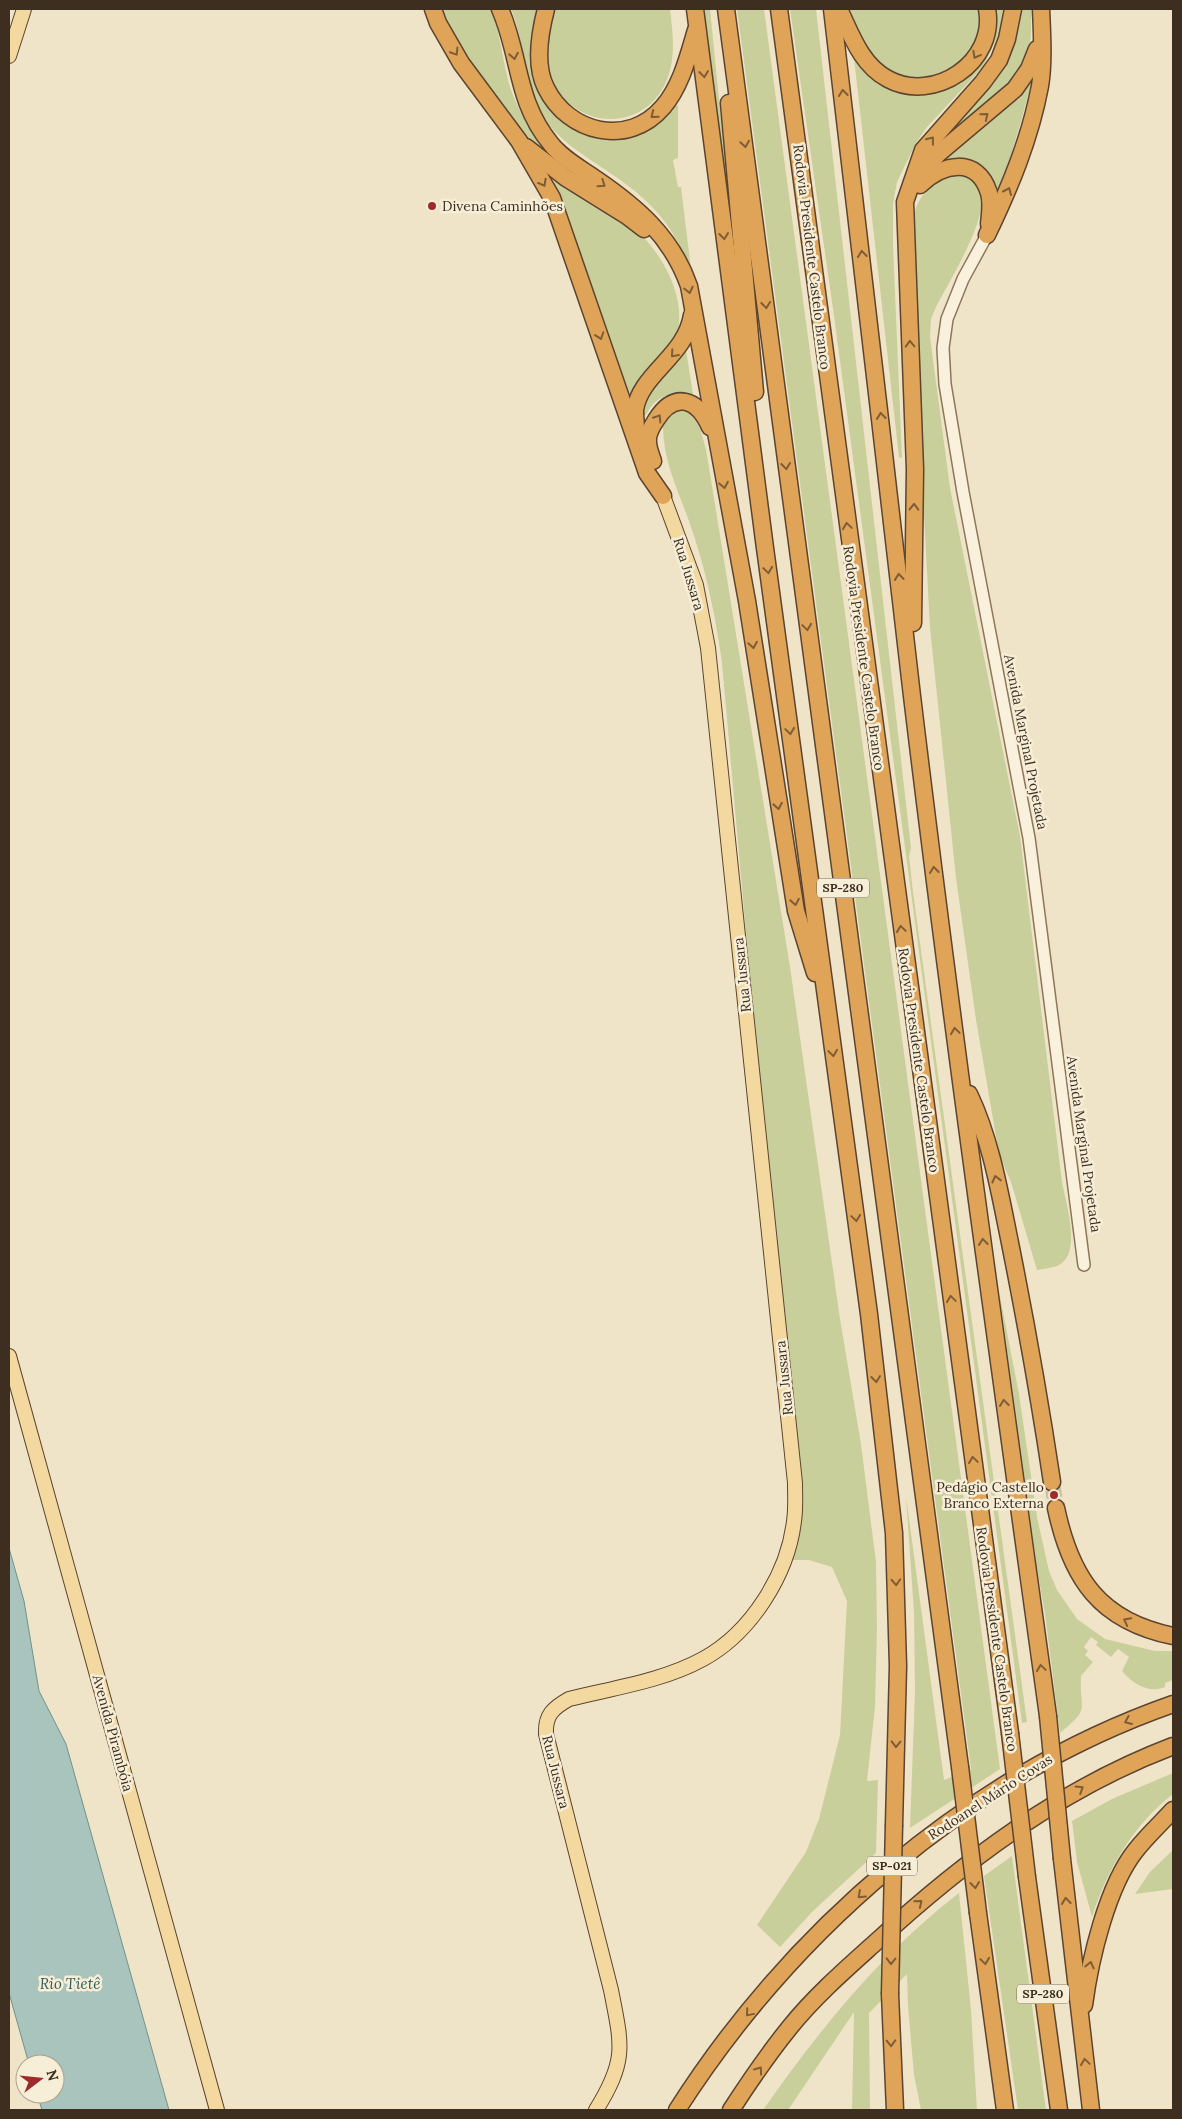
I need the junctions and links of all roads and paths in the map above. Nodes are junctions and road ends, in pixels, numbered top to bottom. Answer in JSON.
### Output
{"nodes":[{"id":1,"x":24,"y":9,"type":"edge"},
{"id":2,"x":433,"y":9,"type":"edge"},
{"id":3,"x":500,"y":9,"type":"edge"},
{"id":4,"x":546,"y":9,"type":"edge"},
{"id":5,"x":695,"y":9,"type":"edge"},
{"id":6,"x":726,"y":9,"type":"edge"},
{"id":7,"x":779,"y":9,"type":"edge"},
{"id":8,"x":832,"y":9,"type":"edge"},
{"id":9,"x":839,"y":9,"type":"edge"},
{"id":10,"x":987,"y":9,"type":"edge"},
{"id":11,"x":1013,"y":9,"type":"edge"},
{"id":12,"x":1041,"y":9,"type":"edge"},
{"id":13,"x":698,"y":26,"type":"junction"},
{"id":14,"x":1041,"y":39,"type":"junction"},
{"id":15,"x":9,"y":56,"type":"edge"},
{"id":16,"x":733,"y":68,"type":"junction"},
{"id":17,"x":519,"y":141,"type":"junction"},
{"id":18,"x":911,"y":184,"type":"junction"},
{"id":19,"x":906,"y":202,"type":"junction"},
{"id":20,"x":988,"y":235,"type":"junction"},
{"id":21,"x":683,"y":270,"type":"junction"},
{"id":22,"x":693,"y":310,"type":"junction"},
{"id":23,"x":715,"y":438,"type":"junction"},
{"id":24,"x":636,"y":442,"type":"junction"},
{"id":25,"x":663,"y":496,"type":"junction"},
{"id":26,"x":765,"y":548,"type":"junction"},
{"id":27,"x":912,"y":695,"type":"junction"},
{"id":28,"x":827,"y":1005,"type":"junction"},
{"id":29,"x":961,"y":1080,"type":"junction"},
{"id":30,"x":1084,"y":1265,"type":"dead end"},
{"id":31,"x":9,"y":1356,"type":"edge"},
{"id":32,"x":1052,"y":1482,"type":"tunnel mouth"},
{"id":33,"x":1056,"y":1508,"type":"tunnel mouth"},
{"id":34,"x":1173,"y":1636,"type":"edge"},
{"id":35,"x":1173,"y":1704,"type":"edge"},
{"id":36,"x":1173,"y":1746,"type":"edge"},
{"id":37,"x":1173,"y":1810,"type":"edge"},
{"id":38,"x":1080,"y":2030,"type":"junction"},
{"id":39,"x":217,"y":2110,"type":"edge"},
{"id":40,"x":596,"y":2110,"type":"edge"},
{"id":41,"x":677,"y":2110,"type":"edge"},
{"id":42,"x":731,"y":2110,"type":"edge"},
{"id":43,"x":895,"y":2110,"type":"edge"},
{"id":44,"x":1005,"y":2110,"type":"edge"},
{"id":45,"x":1059,"y":2110,"type":"edge"},
{"id":46,"x":1091,"y":2110,"type":"edge"}],
"edges":[{"from":1,"to":15,"type":"main road"},
{"from":2,"to":17,"type":"highway","one_way":true},
{"from":3,"to":21,"type":"highway","one_way":true},
{"from":13,"to":4,"type":"highway","one_way":true},
{"from":5,"to":13,"type":"highway"},
{"from":6,"to":16,"type":"highway","number":"SP-280"},
{"from":45,"to":7,"type":"highway","name":"Rodovia Presidente Castelo Branco","number":"SP-280","one_way":true,"bridge":true},
{"from":27,"to":8,"type":"highway","one_way":true},
{"from":10,"to":9,"type":"highway","one_way":true},
{"from":18,"to":11,"type":"highway","one_way":true},
{"from":12,"to":14,"type":"highway"},
{"from":13,"to":26,"type":"highway","one_way":true},
{"from":18,"to":14,"type":"highway","one_way":true},
{"from":20,"to":14,"type":"highway","one_way":true},
{"from":16,"to":26,"type":"highway"},
{"from":16,"to":44,"type":"highway","number":"SP-280","one_way":true,"bridge":true},
{"from":17,"to":21,"type":"highway"},
{"from":17,"to":24,"type":"highway","one_way":true},
{"from":18,"to":19,"type":"highway"},
{"from":19,"to":20,"type":"highway"},
{"from":27,"to":19,"type":"highway","one_way":true},
{"from":20,"to":30,"type":"street","name":"Avenida Marginal Projetada"},
{"from":21,"to":22,"type":"highway","one_way":true},
{"from":22,"to":23,"type":"highway"},
{"from":22,"to":24,"type":"highway","one_way":true},
{"from":25,"to":23,"type":"highway","one_way":true},
{"from":23,"to":28,"type":"highway","one_way":true},
{"from":24,"to":25,"type":"highway"},
{"from":25,"to":40,"type":"main road","name":"Rua Jussara"},
{"from":26,"to":28,"type":"highway","one_way":true},
{"from":29,"to":27,"type":"highway","one_way":true},
{"from":28,"to":43,"type":"highway","one_way":true,"bridge":true},
{"from":32,"to":29,"type":"highway","one_way":true},
{"from":38,"to":29,"type":"highway","one_way":true,"bridge":true},
{"from":31,"to":39,"type":"main road","name":"Avenida Pirambóia"},
{"from":34,"to":33,"type":"highway","one_way":true},
{"from":35,"to":41,"type":"highway","name":"Rodoanel Mário Covas","number":"SP-021","one_way":true},
{"from":42,"to":36,"type":"highway","one_way":true},
{"from":38,"to":37,"type":"highway","one_way":true},
{"from":46,"to":38,"type":"highway","one_way":true}]}
